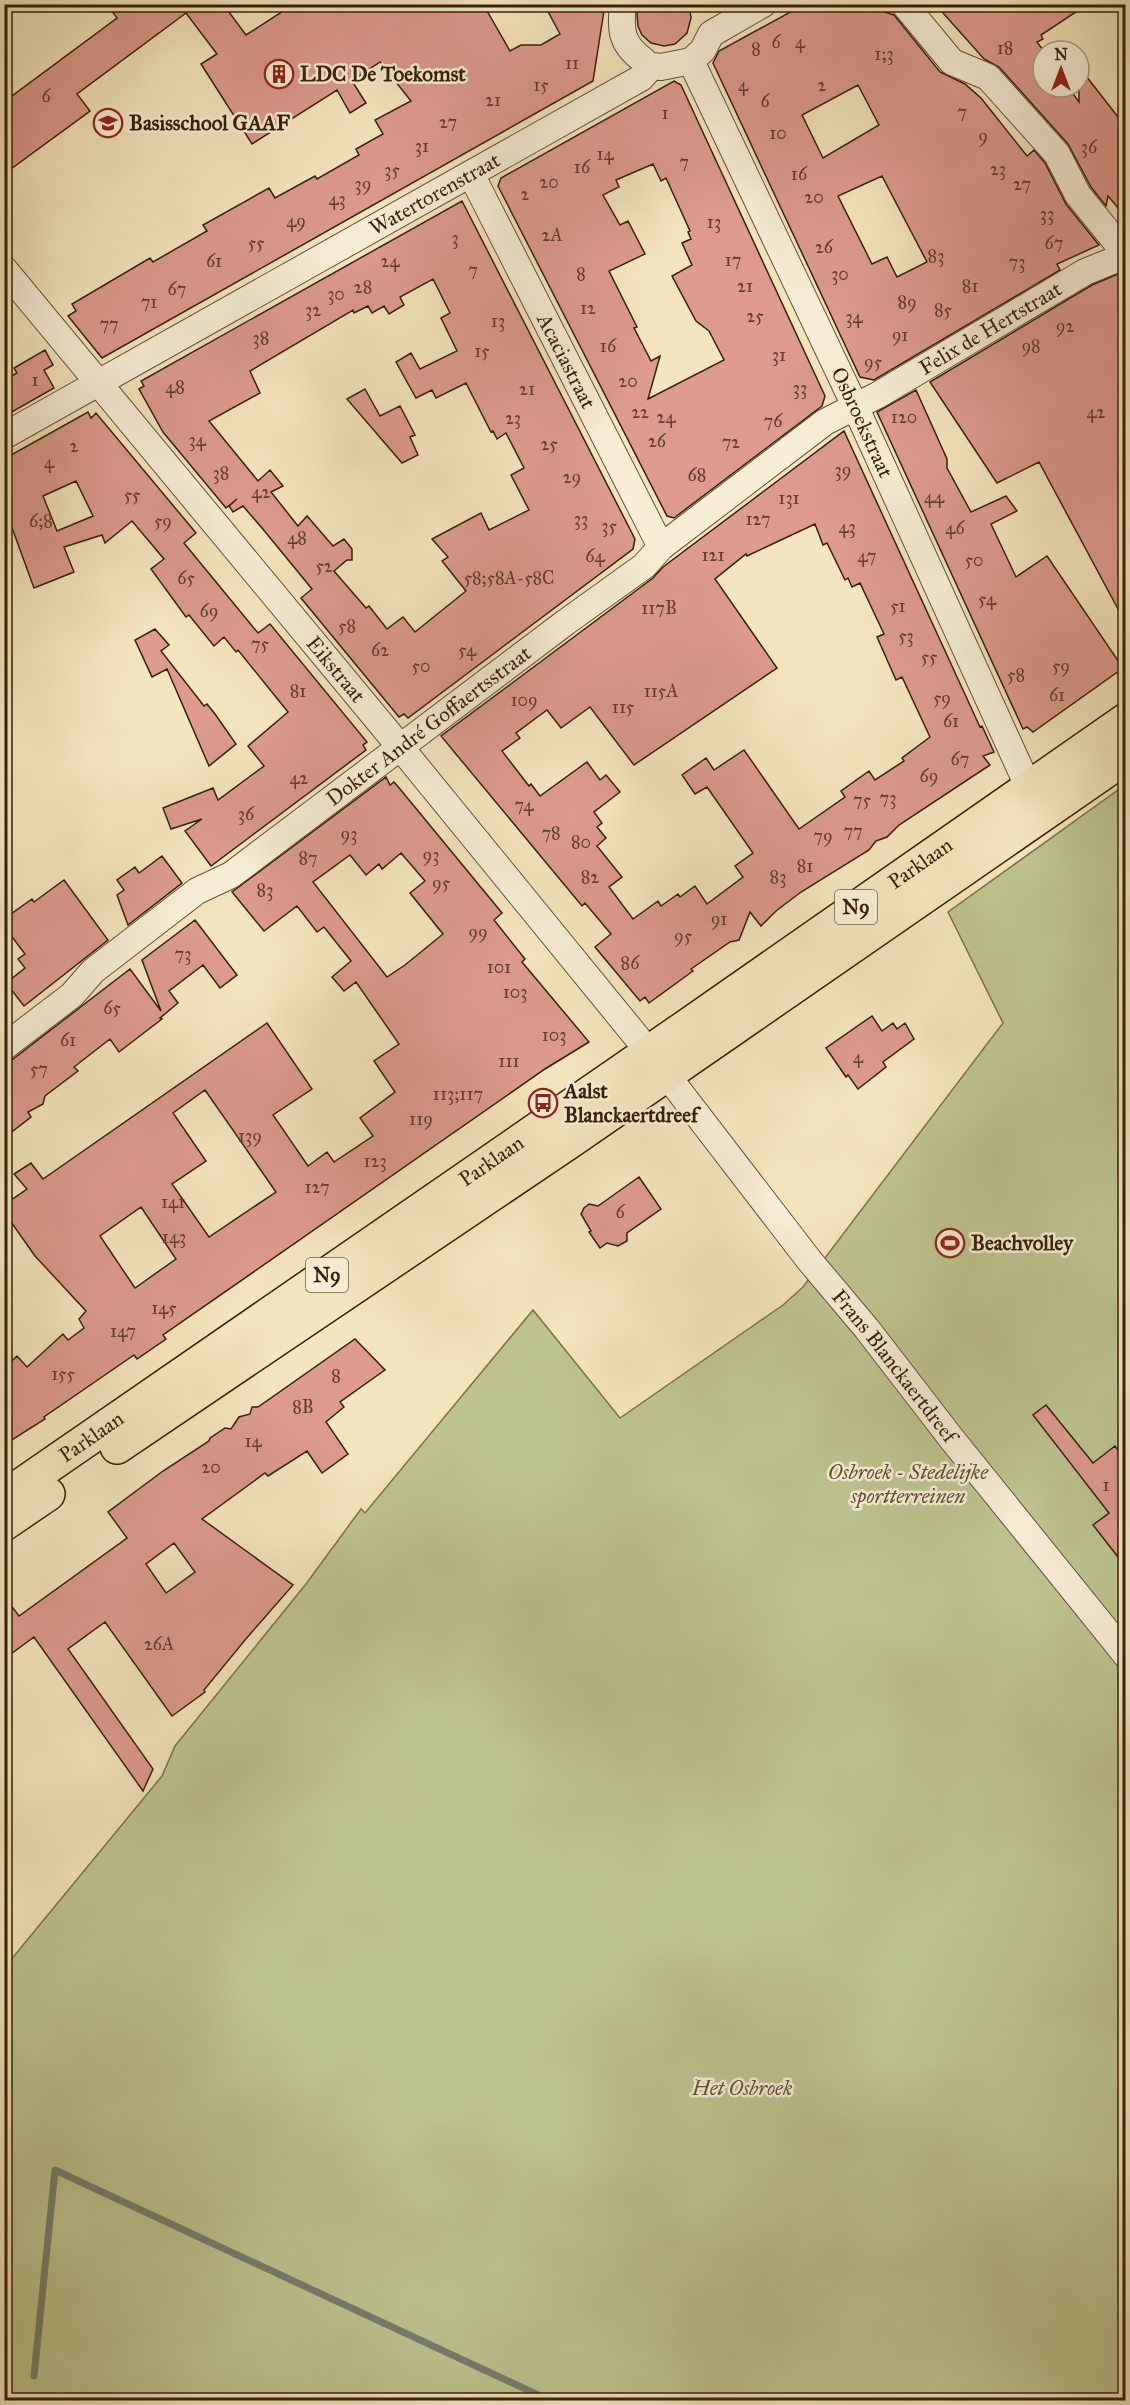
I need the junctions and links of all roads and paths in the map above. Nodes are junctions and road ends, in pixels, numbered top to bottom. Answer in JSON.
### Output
{"nodes":[{"id":1,"x":623,"y":4,"type":"edge"},
{"id":2,"x":764,"y":4,"type":"edge"},
{"id":3,"x":904,"y":4,"type":"edge"},
{"id":4,"x":643,"y":60,"type":"dead end"},
{"id":5,"x":691,"y":61,"type":"junction"},
{"id":6,"x":471,"y":174,"type":"junction"},
{"id":7,"x":1125,"y":253,"type":"edge"},
{"id":8,"x":4,"y":268,"type":"edge"},
{"id":9,"x":97,"y":382,"type":"junction"},
{"id":10,"x":855,"y":406,"type":"junction"},
{"id":11,"x":4,"y":436,"type":"edge"},
{"id":12,"x":661,"y":547,"type":"junction"},
{"id":13,"x":1125,"y":720,"type":"edge"},
{"id":14,"x":401,"y":748,"type":"junction"},
{"id":15,"x":1125,"y":757,"type":"edge"},
{"id":16,"x":1028,"y":786,"type":"junction"},
{"id":17,"x":4,"y":1047,"type":"edge"},
{"id":18,"x":657,"y":1064,"type":"junction"},
{"id":19,"x":4,"y":1497,"type":"edge"},
{"id":20,"x":4,"y":1524,"type":"edge"},
{"id":21,"x":1125,"y":1655,"type":"edge"}],
"edges":[{"from":1,"to":4,"type":"street"},
{"from":2,"to":5,"type":"street"},
{"from":3,"to":7,"type":"street"},
{"from":5,"to":6,"type":"street","name":"Watertorenstraat"},
{"from":5,"to":10,"type":"street","name":"Osbroekstraat"},
{"from":6,"to":9,"type":"street","name":"Watertorenstraat"},
{"from":6,"to":12,"type":"street","name":"Acaciastraat"},
{"from":7,"to":10,"type":"street","name":"Felix de Hertstraat"},
{"from":8,"to":9,"type":"street","name":"Eikstraat"},
{"from":9,"to":11,"type":"street","name":"Watertorenstraat"},
{"from":9,"to":14,"type":"street","name":"Eikstraat"},
{"from":10,"to":12,"type":"street","name":"Dokter André Goffaertsstraat"},
{"from":10,"to":16,"type":"street","name":"Osbroekstraat"},
{"from":12,"to":14,"type":"street","name":"Dokter André Goffaertsstraat"},
{"from":13,"to":16,"type":"main road","name":"Parklaan","number":"N9"},
{"from":14,"to":17,"type":"street","name":"Dokter André Goffaertsstraat"},
{"from":14,"to":18,"type":"street","name":"Eikstraat"},
{"from":15,"to":18,"type":"main road","name":"Parklaan","number":"N9"},
{"from":16,"to":18,"type":"main road","name":"Parklaan","number":"N9"},
{"from":18,"to":19,"type":"main road","name":"Parklaan","number":"N9"},
{"from":18,"to":20,"type":"main road","name":"Parklaan","number":"N9"},
{"from":18,"to":21,"type":"street","name":"Frans Blanckaertdreef"}]}
